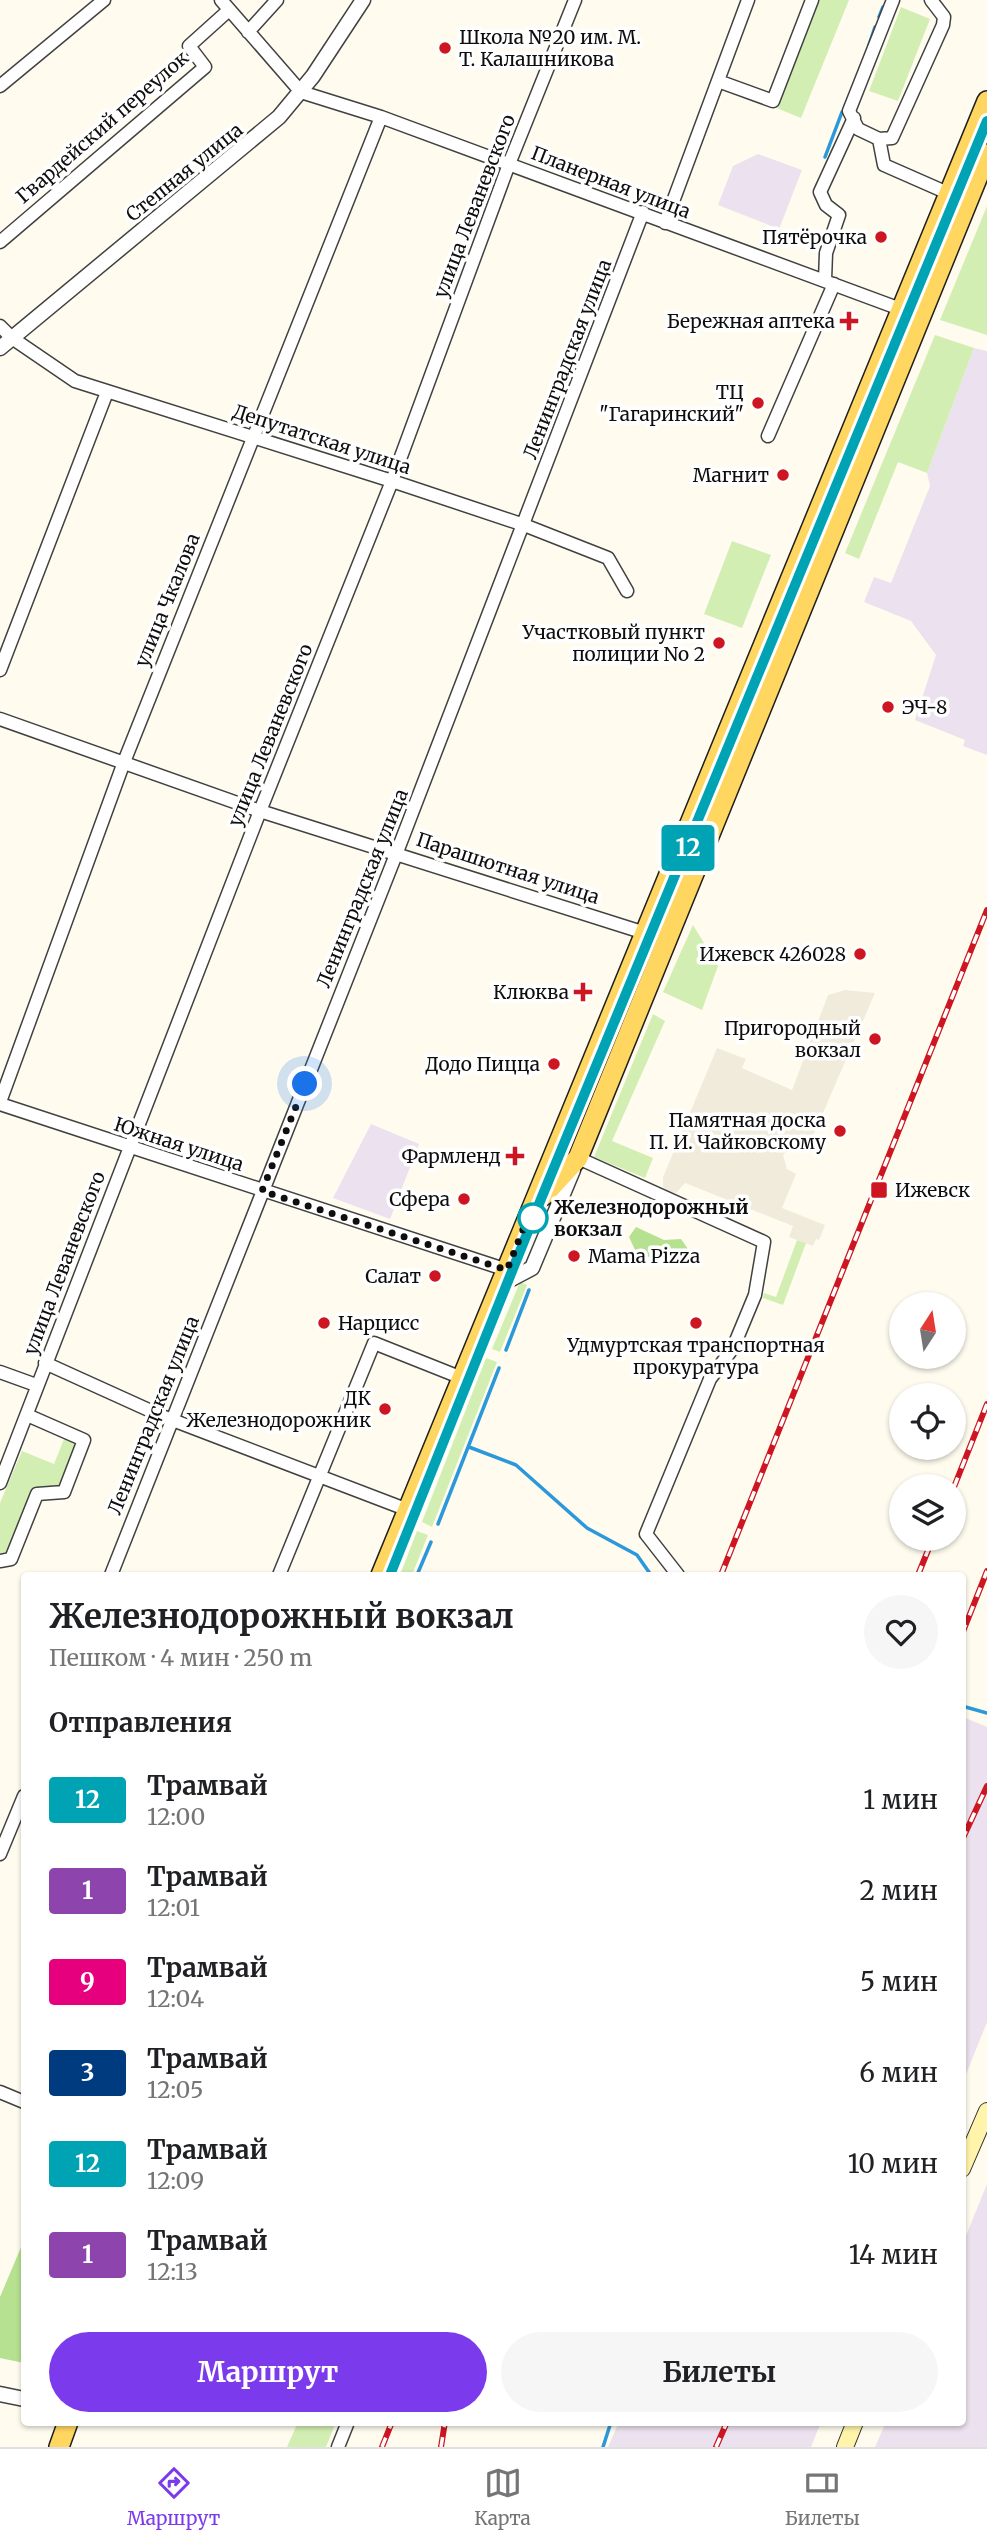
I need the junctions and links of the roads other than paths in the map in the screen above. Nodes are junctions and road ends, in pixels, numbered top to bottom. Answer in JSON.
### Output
{"nodes":[{"id":1,"x":104,"y":0,"type":"edge"},
{"id":2,"x":277,"y":0,"type":"edge"},
{"id":3,"x":363,"y":0,"type":"edge"},
{"id":4,"x":575,"y":0,"type":"edge"},
{"id":5,"x":748,"y":0,"type":"edge"},
{"id":6,"x":812,"y":0,"type":"edge"},
{"id":7,"x":893,"y":0,"type":"edge"},
{"id":8,"x":931,"y":0,"type":"edge"},
{"id":9,"x":225,"y":5,"type":"edge"},
{"id":10,"x":248,"y":33,"type":"junction"},
{"id":11,"x":718,"y":81,"type":"junction"},
{"id":12,"x":0,"y":86,"type":"edge"},
{"id":13,"x":301,"y":92,"type":"junction"},
{"id":14,"x":987,"y":101,"type":"edge"},
{"id":15,"x":381,"y":117,"type":"junction"},
{"id":16,"x":854,"y":118,"type":"junction"},
{"id":17,"x":880,"y":139,"type":"junction"},
{"id":18,"x":987,"y":154,"type":"edge"},
{"id":19,"x":509,"y":164,"type":"junction"},
{"id":20,"x":950,"y":194,"type":"junction"},
{"id":21,"x":643,"y":212,"type":"junction"},
{"id":22,"x":665,"y":223,"type":"junction"},
{"id":23,"x":0,"y":242,"type":"edge"},
{"id":24,"x":829,"y":282,"type":"junction"},
{"id":25,"x":911,"y":314,"type":"junction"},
{"id":26,"x":0,"y":326,"type":"edge"},
{"id":27,"x":6,"y":343,"type":"edge"},
{"id":28,"x":107,"y":392,"type":"junction"},
{"id":29,"x":252,"y":436,"type":"junction"},
{"id":30,"x":768,"y":436,"type":"dead end"},
{"id":31,"x":392,"y":481,"type":"junction"},
{"id":32,"x":524,"y":525,"type":"junction"},
{"id":33,"x":627,"y":591,"type":"dead end"},
{"id":34,"x":0,"y":670,"type":"edge"},
{"id":35,"x":0,"y":719,"type":"edge"},
{"id":36,"x":124,"y":762,"type":"junction"},
{"id":37,"x":260,"y":811,"type":"junction"},
{"id":38,"x":397,"y":852,"type":"junction"},
{"id":39,"x":645,"y":933,"type":"junction"},
{"id":40,"x":0,"y":1103,"type":"edge"},
{"id":41,"x":130,"y":1147,"type":"junction"},
{"id":42,"x":578,"y":1158,"type":"junction"},
{"id":43,"x":262,"y":1191,"type":"junction"},
{"id":44,"x":535,"y":1203,"type":"junction"},
{"id":45,"x":504,"y":1278,"type":"junction"},
{"id":46,"x":45,"y":1363,"type":"junction"},
{"id":47,"x":0,"y":1372,"type":"edge"},
{"id":48,"x":463,"y":1378,"type":"junction"},
{"id":49,"x":36,"y":1385,"type":"junction"},
{"id":50,"x":27,"y":1415,"type":"junction"},
{"id":51,"x":173,"y":1420,"type":"junction"},
{"id":52,"x":318,"y":1476,"type":"junction"},
{"id":53,"x":0,"y":1483,"type":"edge"},
{"id":54,"x":408,"y":1510,"type":"junction"},
{"id":55,"x":0,"y":1561,"type":"edge"},
{"id":56,"x":112,"y":1572,"type":"edge"},
{"id":57,"x":280,"y":1572,"type":"edge"},
{"id":58,"x":382,"y":1572,"type":"edge"},
{"id":59,"x":676,"y":1572,"type":"edge"},
{"id":60,"x":21,"y":1803,"type":"edge"},
{"id":61,"x":0,"y":1854,"type":"edge"},
{"id":62,"x":0,"y":2092,"type":"edge"},
{"id":63,"x":21,"y":2101,"type":"edge"},
{"id":64,"x":987,"y":2111,"type":"edge"},
{"id":65,"x":966,"y":2160,"type":"edge"},
{"id":66,"x":0,"y":2394,"type":"edge"},
{"id":67,"x":21,"y":2398,"type":"edge"},
{"id":68,"x":67,"y":2426,"type":"edge"},
{"id":69,"x":346,"y":2426,"type":"edge"},
{"id":70,"x":853,"y":2426,"type":"edge"},
{"id":71,"x":59,"y":2447,"type":"edge"},
{"id":72,"x":338,"y":2447,"type":"edge"},
{"id":73,"x":845,"y":2447,"type":"edge"}],
"edges":[{"from":1,"to":12,"type":"street"},
{"from":2,"to":10,"type":"street"},
{"from":3,"to":13,"type":"street","name":"Степная улица"},
{"from":4,"to":19,"type":"street","name":"улица Леваневского"},
{"from":5,"to":11,"type":"street"},
{"from":6,"to":11,"type":"street"},
{"from":7,"to":16,"type":"street"},
{"from":8,"to":17,"type":"street"},
{"from":9,"to":10,"type":"street"},
{"from":9,"to":23,"type":"street","name":"Гвардейский переулок"},
{"from":10,"to":13,"type":"street"},
{"from":11,"to":22,"type":"street"},
{"from":13,"to":15,"type":"street","name":"Планерная улица"},
{"from":13,"to":27,"type":"street","name":"Степная улица"},
{"from":14,"to":20,"type":"main road"},
{"from":15,"to":19,"type":"street","name":"Планерная улица"},
{"from":15,"to":29,"type":"street","name":"улица Чкалова"},
{"from":16,"to":17,"type":"street"},
{"from":16,"to":24,"type":"street"},
{"from":17,"to":20,"type":"street"},
{"from":18,"to":25,"type":"main road"},
{"from":19,"to":21,"type":"street","name":"Планерная улица"},
{"from":19,"to":31,"type":"street","name":"улица Леваневского"},
{"from":20,"to":25,"type":"main road"},
{"from":21,"to":22,"type":"street","name":"Планерная улица"},
{"from":21,"to":32,"type":"street","name":"Ленинградская улица"},
{"from":22,"to":24,"type":"street","name":"Планерная улица"},
{"from":24,"to":25,"type":"street","name":"Планерная улица"},
{"from":24,"to":30,"type":"street"},
{"from":25,"to":39,"type":"main road"},
{"from":25,"to":42,"type":"main road"},
{"from":26,"to":27,"type":"street","name":"Депутатская улица"},
{"from":27,"to":28,"type":"street","name":"Депутатская улица"},
{"from":28,"to":29,"type":"street","name":"Депутатская улица"},
{"from":28,"to":34,"type":"street"},
{"from":29,"to":31,"type":"street","name":"Депутатская улица"},
{"from":29,"to":36,"type":"street","name":"улица Чкалова"},
{"from":31,"to":32,"type":"street","name":"Депутатская улица"},
{"from":31,"to":37,"type":"street","name":"улица Леваневского"},
{"from":32,"to":33,"type":"street","name":"Депутатская улица"},
{"from":32,"to":38,"type":"street","name":"Ленинградская улица"},
{"from":35,"to":36,"type":"street","name":"Парашютная улица"},
{"from":36,"to":37,"type":"street","name":"Парашютная улица"},
{"from":36,"to":40,"type":"street","name":"улица Чкалова"},
{"from":37,"to":38,"type":"street","name":"Парашютная улица"},
{"from":37,"to":41,"type":"street","name":"улица Леваневского"},
{"from":38,"to":39,"type":"street","name":"Парашютная улица"},
{"from":38,"to":43,"type":"street","name":"Ленинградская улица"},
{"from":39,"to":44,"type":"main road"},
{"from":40,"to":41,"type":"street","name":"Южная улица"},
{"from":41,"to":43,"type":"street","name":"Южная улица"},
{"from":41,"to":46,"type":"street","name":"улица Леваневского"},
{"from":42,"to":44,"type":"main road"},
{"from":42,"to":45,"type":"street"},
{"from":42,"to":59,"type":"street"},
{"from":43,"to":45,"type":"street","name":"Южная улица"},
{"from":43,"to":51,"type":"street","name":"Ленинградская улица"},
{"from":44,"to":45,"type":"main road"},
{"from":45,"to":48,"type":"main road"},
{"from":46,"to":49,"type":"street","name":"улица Леваневского"},
{"from":46,"to":51,"type":"street"},
{"from":47,"to":49,"type":"street"},
{"from":48,"to":52,"type":"street"},
{"from":48,"to":54,"type":"main road"},
{"from":49,"to":50,"type":"street","name":"улица Леваневского"},
{"from":50,"to":53,"type":"street","name":"улица Леваневского"},
{"from":50,"to":55,"type":"street"},
{"from":51,"to":52,"type":"street"},
{"from":51,"to":56,"type":"street","name":"Ленинградская улица"},
{"from":52,"to":54,"type":"street"},
{"from":52,"to":57,"type":"street"},
{"from":54,"to":58,"type":"main road"},
{"from":60,"to":61,"type":"street"},
{"from":62,"to":63,"type":"street"},
{"from":64,"to":65,"type":"main road"},
{"from":66,"to":67,"type":"street"},
{"from":68,"to":71,"type":"main road"},
{"from":69,"to":72,"type":"street"},
{"from":70,"to":73,"type":"main road"}]}
